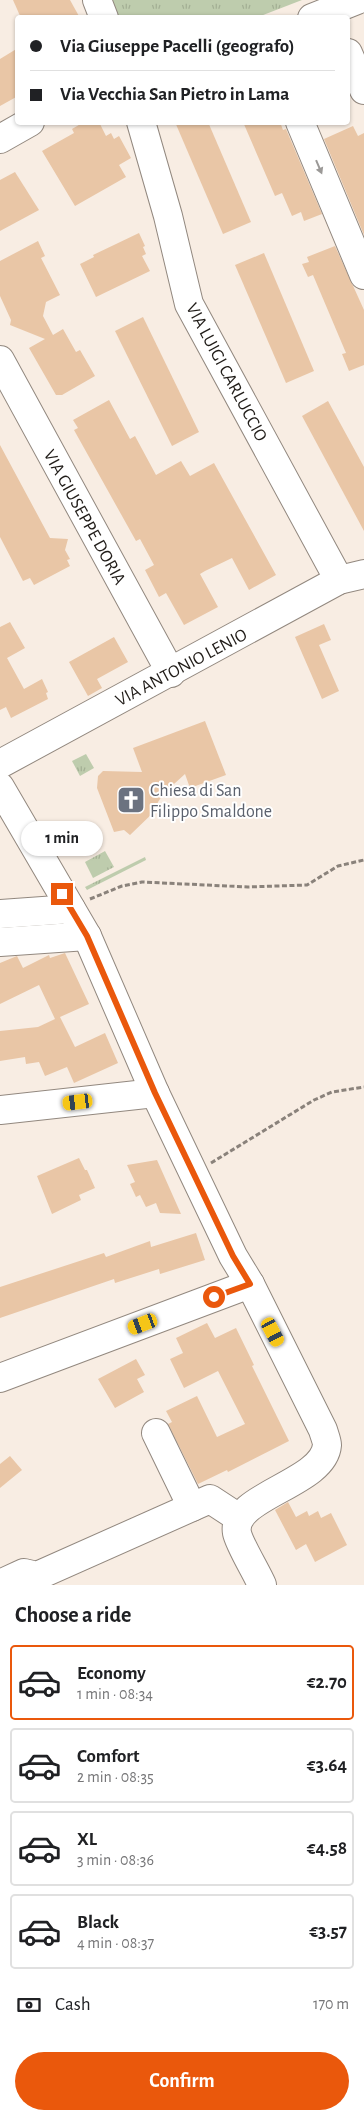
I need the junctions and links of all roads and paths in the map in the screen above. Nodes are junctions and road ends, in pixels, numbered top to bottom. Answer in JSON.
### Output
{"nodes":[{"id":1,"x":97,"y":0,"type":"edge"},
{"id":2,"x":357,"y":0,"type":"edge"},
{"id":3,"x":103,"y":15,"type":"edge"},
{"id":4,"x":324,"y":15,"type":"edge"},
{"id":5,"x":350,"y":58,"type":"edge"},
{"id":6,"x":364,"y":90,"type":"edge"},
{"id":7,"x":25,"y":125,"type":"edge"},
{"id":8,"x":141,"y":125,"type":"edge"},
{"id":9,"x":301,"y":125,"type":"edge"},
{"id":10,"x":0,"y":139,"type":"edge"},
{"id":11,"x":364,"y":275,"type":"edge"},
{"id":12,"x":0,"y":360,"type":"edge"},
{"id":13,"x":352,"y":577,"type":"edge"},
{"id":14,"x":171,"y":673,"type":"junction"},
{"id":15,"x":0,"y":764,"type":"edge"},
{"id":16,"x":0,"y":788,"type":"edge"},
{"id":17,"x":364,"y":860,"type":"edge"},
{"id":18,"x":71,"y":909,"type":"junction"},
{"id":19,"x":0,"y":914,"type":"edge"},
{"id":20,"x":87,"y":936,"type":"junction"},
{"id":21,"x":0,"y":942,"type":"edge"},
{"id":22,"x":364,"y":1087,"type":"edge"},
{"id":23,"x":155,"y":1093,"type":"junction"},
{"id":24,"x":0,"y":1110,"type":"edge"},
{"id":25,"x":193,"y":1172,"type":"junction"},
{"id":26,"x":250,"y":1284,"type":"junction"},
{"id":27,"x":0,"y":1378,"type":"edge"},
{"id":28,"x":156,"y":1433,"type":"dead end"},
{"id":29,"x":192,"y":1507,"type":"junction"},
{"id":30,"x":239,"y":1518,"type":"junction"},
{"id":31,"x":0,"y":1584,"type":"edge"},
{"id":32,"x":262,"y":1585,"type":"edge"}],
"edges":[{"from":1,"to":3,"type":"street"},
{"from":2,"to":4,"type":"street"},
{"from":5,"to":6,"type":"street"},
{"from":7,"to":10,"type":"street"},
{"from":8,"to":13,"type":"street","name":"VIA LUIGI CARLUCCIO"},
{"from":9,"to":11,"type":"street","one_way":true},
{"from":12,"to":14,"type":"street","name":"VIA GIUSEPPE DORIA"},
{"from":13,"to":14,"type":"street","name":"VIA ANTONIO LENIO"},
{"from":14,"to":15,"type":"street","name":"VIA ANTONIO LENIO"},
{"from":16,"to":18,"type":"street"},
{"from":17,"to":18,"type":"path"},
{"from":18,"to":19,"type":"street"},
{"from":18,"to":20,"type":"street"},
{"from":20,"to":21,"type":"street"},
{"from":20,"to":23,"type":"street"},
{"from":22,"to":25,"type":"path"},
{"from":23,"to":24,"type":"street"},
{"from":23,"to":25,"type":"street"},
{"from":25,"to":26,"type":"street"},
{"from":26,"to":27,"type":"street"},
{"from":26,"to":30,"type":"street"},
{"from":28,"to":29,"type":"street"},
{"from":29,"to":30,"type":"street"},
{"from":29,"to":31,"type":"street"},
{"from":30,"to":32,"type":"street"}]}
